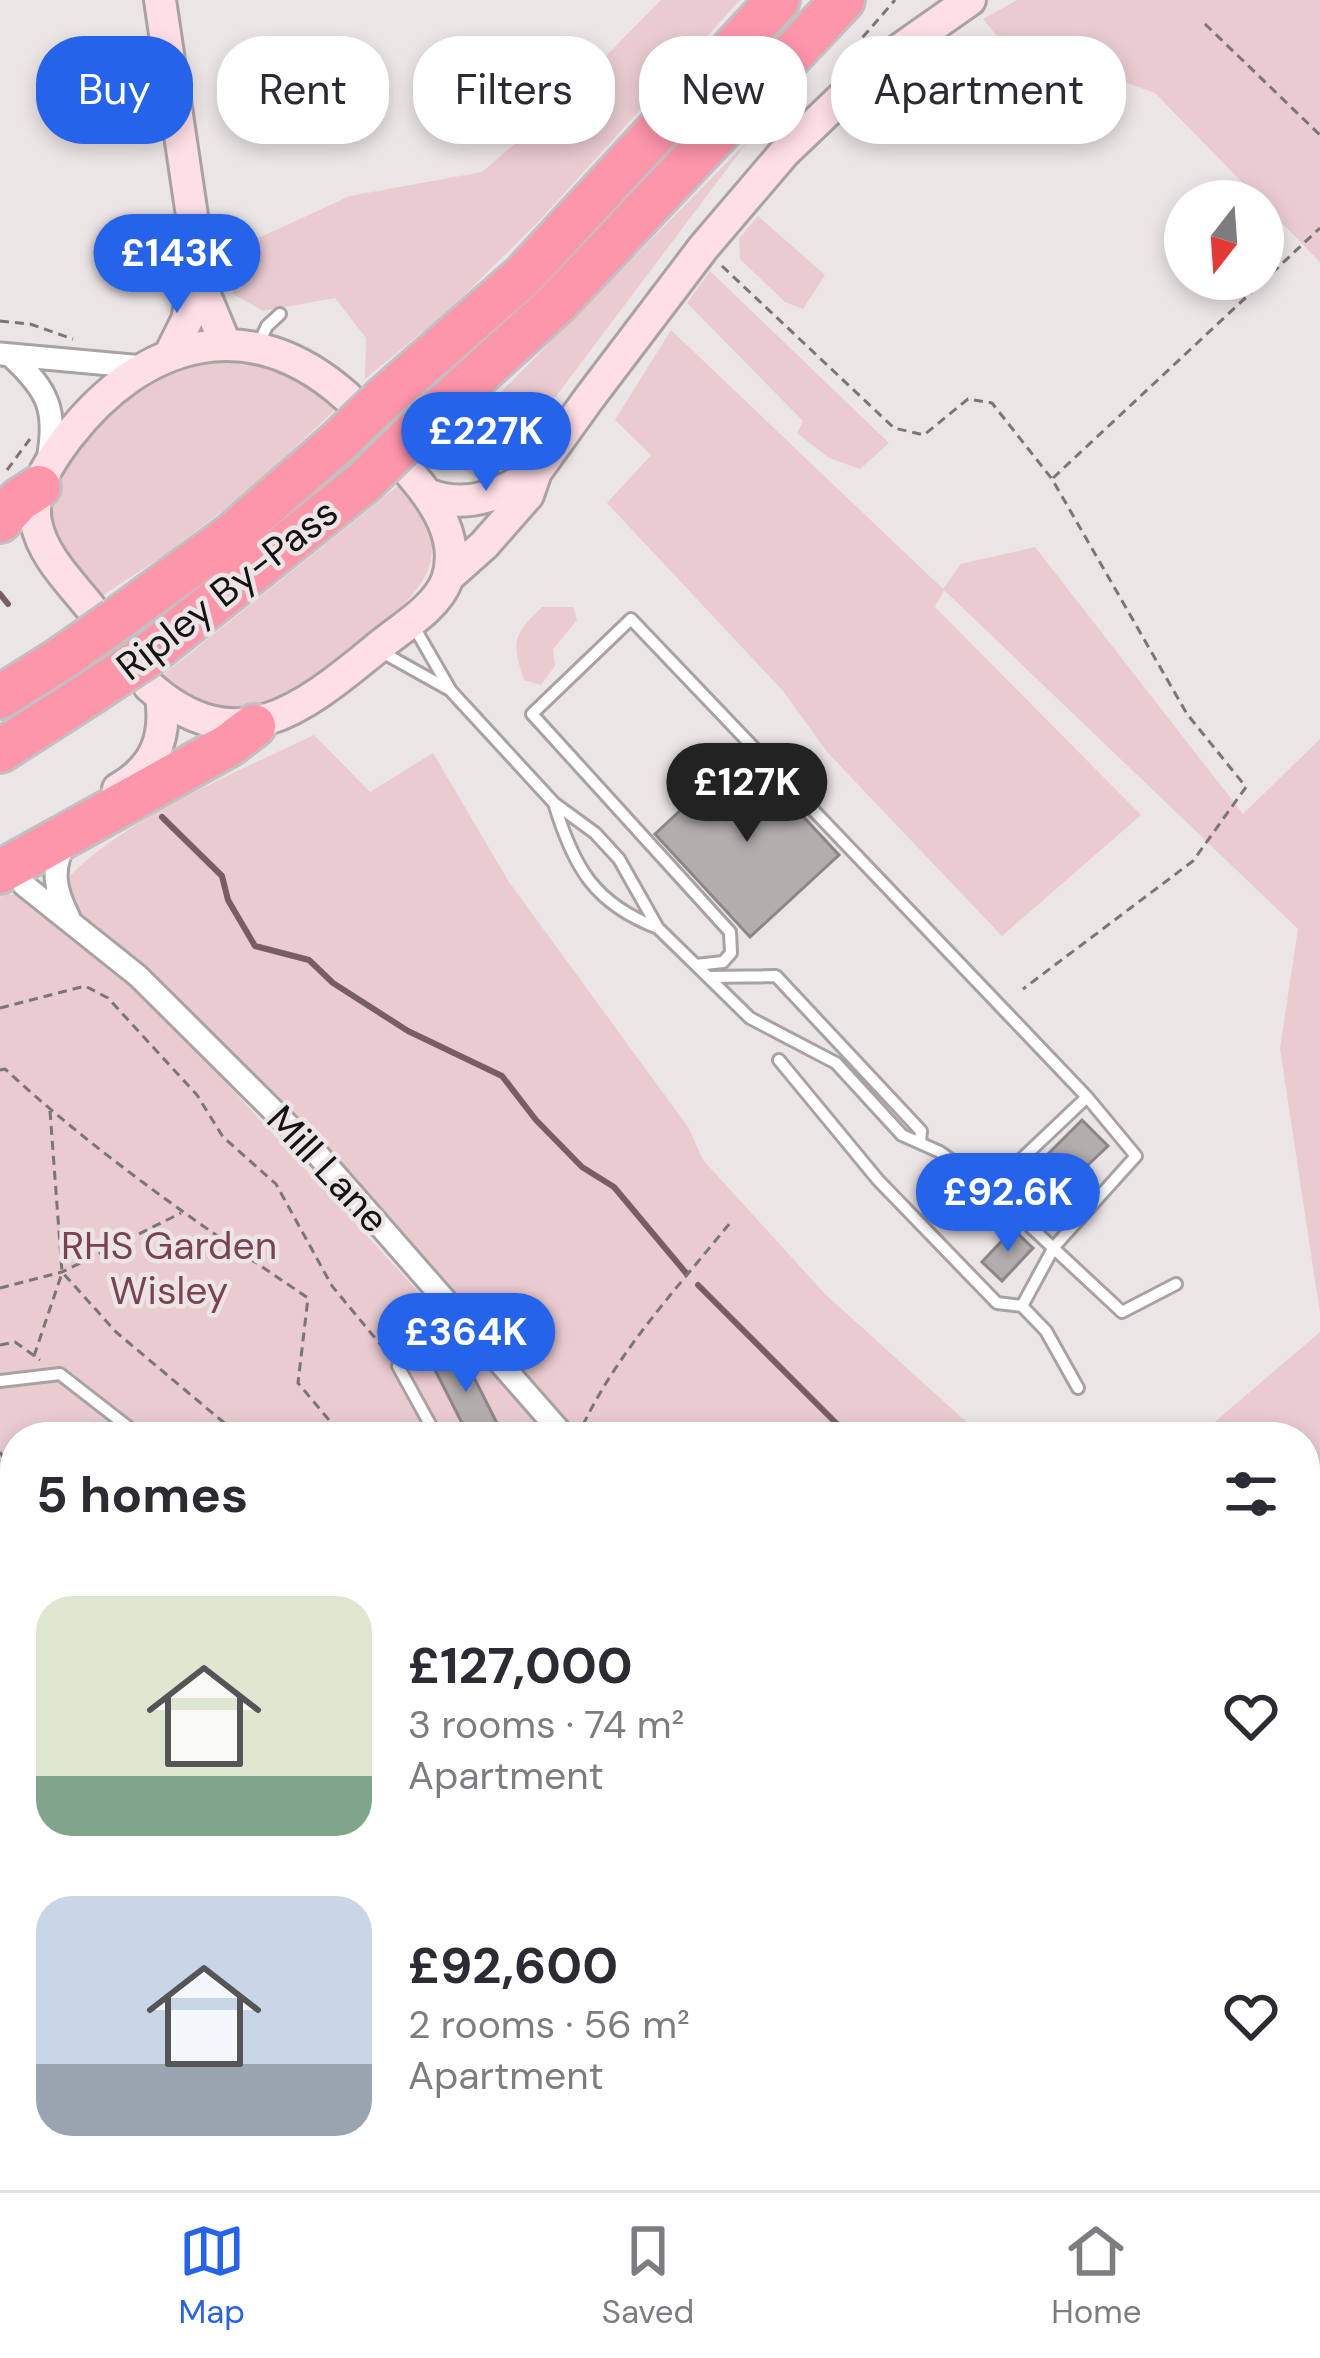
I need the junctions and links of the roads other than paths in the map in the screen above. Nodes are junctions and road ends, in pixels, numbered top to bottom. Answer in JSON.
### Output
{"nodes":[{"id":1,"x":160,"y":0,"type":"edge"},
{"id":2,"x":778,"y":0,"type":"edge"},
{"id":3,"x":844,"y":0,"type":"edge"},
{"id":4,"x":970,"y":0,"type":"edge"},
{"id":5,"x":198,"y":263,"type":"junction"},
{"id":6,"x":280,"y":314,"type":"dead end"},
{"id":7,"x":225,"y":344,"type":"junction"},
{"id":8,"x":256,"y":347,"type":"junction"},
{"id":9,"x":5,"y":355,"type":"edge"},
{"id":10,"x":156,"y":361,"type":"junction"},
{"id":11,"x":365,"y":398,"type":"junction"},
{"id":12,"x":418,"y":467,"type":"junction"},
{"id":13,"x":536,"y":472,"type":"junction"},
{"id":14,"x":43,"y":476,"type":"junction"},
{"id":15,"x":0,"y":521,"type":"edge"},
{"id":16,"x":448,"y":577,"type":"junction"},
{"id":17,"x":103,"y":614,"type":"junction"},
{"id":18,"x":419,"y":614,"type":"junction"},
{"id":19,"x":376,"y":650,"type":"junction"},
{"id":20,"x":153,"y":679,"type":"junction"},
{"id":21,"x":451,"y":691,"type":"junction"},
{"id":22,"x":0,"y":697,"type":"edge"},
{"id":23,"x":254,"y":725,"type":"junction"},
{"id":24,"x":0,"y":751,"type":"edge"},
{"id":25,"x":554,"y":803,"type":"junction"},
{"id":26,"x":69,"y":835,"type":"junction"},
{"id":27,"x":6,"y":869,"type":"edge"},
{"id":28,"x":70,"y":922,"type":"junction"},
{"id":29,"x":658,"y":928,"type":"junction"},
{"id":30,"x":696,"y":965,"type":"junction"},
{"id":31,"x":709,"y":977,"type":"junction"},
{"id":32,"x":779,"y":1060,"type":"dead end"},
{"id":33,"x":1087,"y":1097,"type":"junction"},
{"id":34,"x":920,"y":1143,"type":"junction"},
{"id":35,"x":990,"y":1189,"type":"junction"},
{"id":36,"x":1054,"y":1247,"type":"junction"},
{"id":37,"x":1176,"y":1284,"type":"dead end"},
{"id":38,"x":1022,"y":1306,"type":"junction"},
{"id":39,"x":398,"y":1366,"type":"road end"},
{"id":40,"x":0,"y":1381,"type":"edge"},
{"id":41,"x":1078,"y":1388,"type":"dead end"},
{"id":42,"x":122,"y":1422,"type":"edge"},
{"id":43,"x":429,"y":1422,"type":"edge"},
{"id":44,"x":552,"y":1422,"type":"edge"}],
"edges":[{"from":1,"to":5,"type":"main road"},
{"from":2,"to":11,"type":"highway","name":"Ripley By-Pass"},
{"from":3,"to":12,"type":"highway","name":"Ripley By-Pass"},
{"from":4,"to":13,"type":"main road"},
{"from":5,"to":7,"type":"main road"},
{"from":5,"to":10,"type":"main road"},
{"from":6,"to":8,"type":"lane"},
{"from":7,"to":8,"type":"main road"},
{"from":7,"to":10,"type":"main road"},
{"from":8,"to":11,"type":"main road"},
{"from":9,"to":10,"type":"street"},
{"from":9,"to":14,"type":"street"},
{"from":10,"to":14,"type":"main road"},
{"from":11,"to":17,"type":"highway","name":"Ripley By-Pass","bridge":true},
{"from":12,"to":13,"type":"main road"},
{"from":12,"to":16,"type":"main road"},
{"from":12,"to":20,"type":"highway","name":"Ripley By-Pass","bridge":true},
{"from":13,"to":16,"type":"main road"},
{"from":14,"to":15,"type":"highway"},
{"from":14,"to":17,"type":"main road"},
{"from":16,"to":18,"type":"main road"},
{"from":17,"to":22,"type":"highway","name":"Ripley By-Pass","bridge":true},
{"from":18,"to":19,"type":"main road"},
{"from":18,"to":21,"type":"lane"},
{"from":19,"to":21,"type":"lane"},
{"from":19,"to":23,"type":"main road"},
{"from":20,"to":23,"type":"main road"},
{"from":20,"to":24,"type":"highway","name":"Ripley By-Pass","bridge":true},
{"from":20,"to":27,"type":"main road"},
{"from":21,"to":25,"type":"lane"},
{"from":23,"to":26,"type":"highway"},
{"from":25,"to":29,"type":"lane"},
{"from":25,"to":29,"type":"lane"},
{"from":26,"to":27,"type":"highway"},
{"from":26,"to":28,"type":"street"},
{"from":27,"to":28,"type":"street","name":"Mill Lane"},
{"from":28,"to":44,"type":"street","name":"Mill Lane"},
{"from":29,"to":30,"type":"lane"},
{"from":30,"to":31,"type":"lane"},
{"from":30,"to":33,"type":"lane"},
{"from":31,"to":34,"type":"lane"},
{"from":31,"to":34,"type":"lane"},
{"from":32,"to":38,"type":"lane"},
{"from":33,"to":35,"type":"lane"},
{"from":33,"to":36,"type":"lane"},
{"from":34,"to":35,"type":"lane"},
{"from":35,"to":36,"type":"lane"},
{"from":36,"to":37,"type":"lane"},
{"from":36,"to":38,"type":"lane"},
{"from":38,"to":41,"type":"lane"},
{"from":39,"to":43,"type":"lane"},
{"from":40,"to":42,"type":"lane"}]}
